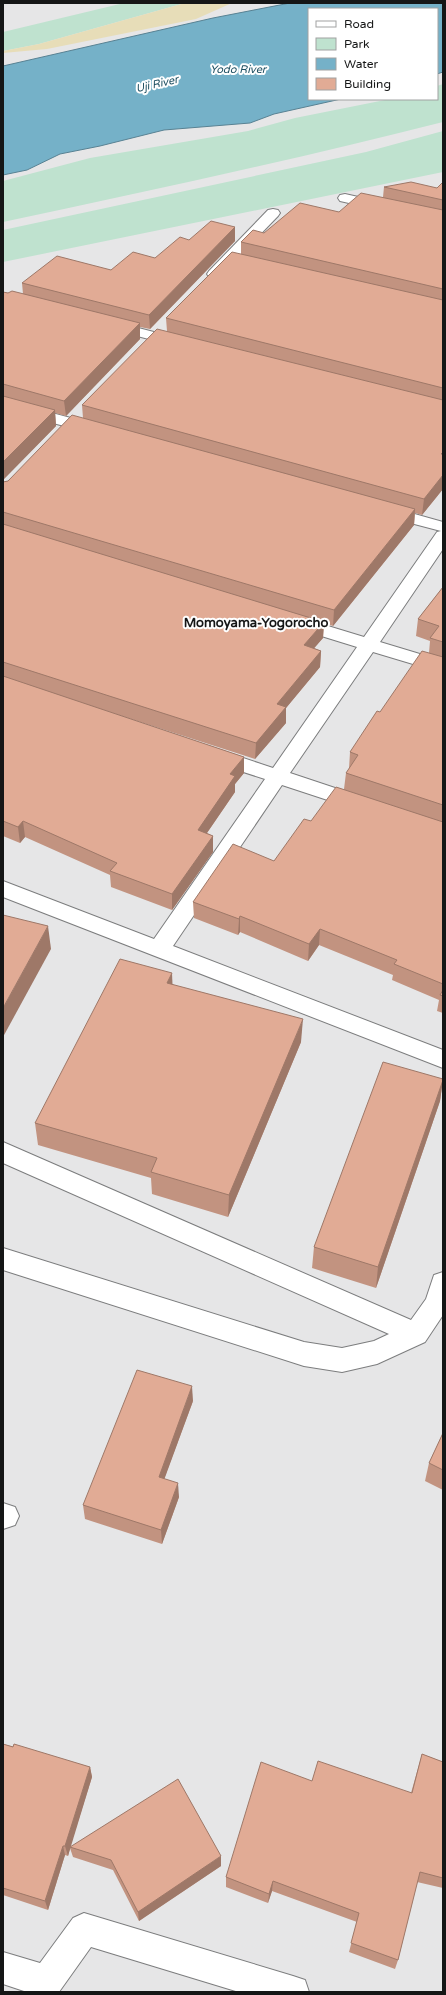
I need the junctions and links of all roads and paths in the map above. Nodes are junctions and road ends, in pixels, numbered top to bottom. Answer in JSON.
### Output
{"nodes":[{"id":1,"x":345,"y":198,"type":"dead end"},
{"id":2,"x":273,"y":213,"type":"dead end"},
{"id":3,"x":443,"y":220,"type":"edge"},
{"id":4,"x":229,"y":260,"type":"junction"},
{"id":5,"x":244,"y":263,"type":"edge"},
{"id":6,"x":202,"y":287,"type":"edge"},
{"id":7,"x":94,"y":321,"type":"edge"},
{"id":8,"x":165,"y":325,"type":"edge"},
{"id":9,"x":149,"y":341,"type":"junction"},
{"id":10,"x":192,"y":346,"type":"edge"},
{"id":11,"x":3,"y":405,"type":"edge"},
{"id":12,"x":108,"y":433,"type":"edge"},
{"id":13,"x":374,"y":508,"type":"edge"},
{"id":14,"x":443,"y":527,"type":"edge"},
{"id":15,"x":443,"y":536,"type":"edge"},
{"id":16,"x":277,"y":617,"type":"edge"},
{"id":17,"x":369,"y":644,"type":"junction"},
{"id":18,"x":443,"y":667,"type":"edge"},
{"id":19,"x":197,"y":749,"type":"edge"},
{"id":20,"x":278,"y":776,"type":"junction"},
{"id":21,"x":376,"y":809,"type":"edge"},
{"id":22,"x":3,"y":889,"type":"edge"},
{"id":23,"x":159,"y":949,"type":"junction"},
{"id":24,"x":443,"y":1059,"type":"edge"},
{"id":25,"x":3,"y":1152,"type":"edge"},
{"id":26,"x":3,"y":1259,"type":"edge"},
{"id":27,"x":443,"y":1283,"type":"edge"},
{"id":28,"x":416,"y":1334,"type":"junction"},
{"id":29,"x":3,"y":1968,"type":"edge"},
{"id":30,"x":45,"y":1986,"type":"edge"},
{"id":31,"x":293,"y":1992,"type":"edge"}],
"edges":[{"from":1,"to":3,"type":"street"},
{"from":2,"to":4,"type":"street"},
{"from":4,"to":5,"type":"street"},
{"from":4,"to":6,"type":"street"},
{"from":7,"to":9,"type":"street"},
{"from":8,"to":9,"type":"street"},
{"from":9,"to":10,"type":"street"},
{"from":11,"to":12,"type":"street"},
{"from":13,"to":14,"type":"street"},
{"from":15,"to":17,"type":"street"},
{"from":16,"to":17,"type":"street"},
{"from":17,"to":18,"type":"street"},
{"from":17,"to":20,"type":"street"},
{"from":19,"to":20,"type":"street"},
{"from":20,"to":21,"type":"street"},
{"from":20,"to":23,"type":"street"},
{"from":22,"to":23,"type":"street"},
{"from":23,"to":24,"type":"street"},
{"from":25,"to":28,"type":"street"},
{"from":26,"to":28,"type":"street"},
{"from":27,"to":28,"type":"street"},
{"from":29,"to":30,"type":"street"},
{"from":30,"to":31,"type":"street"}]}
